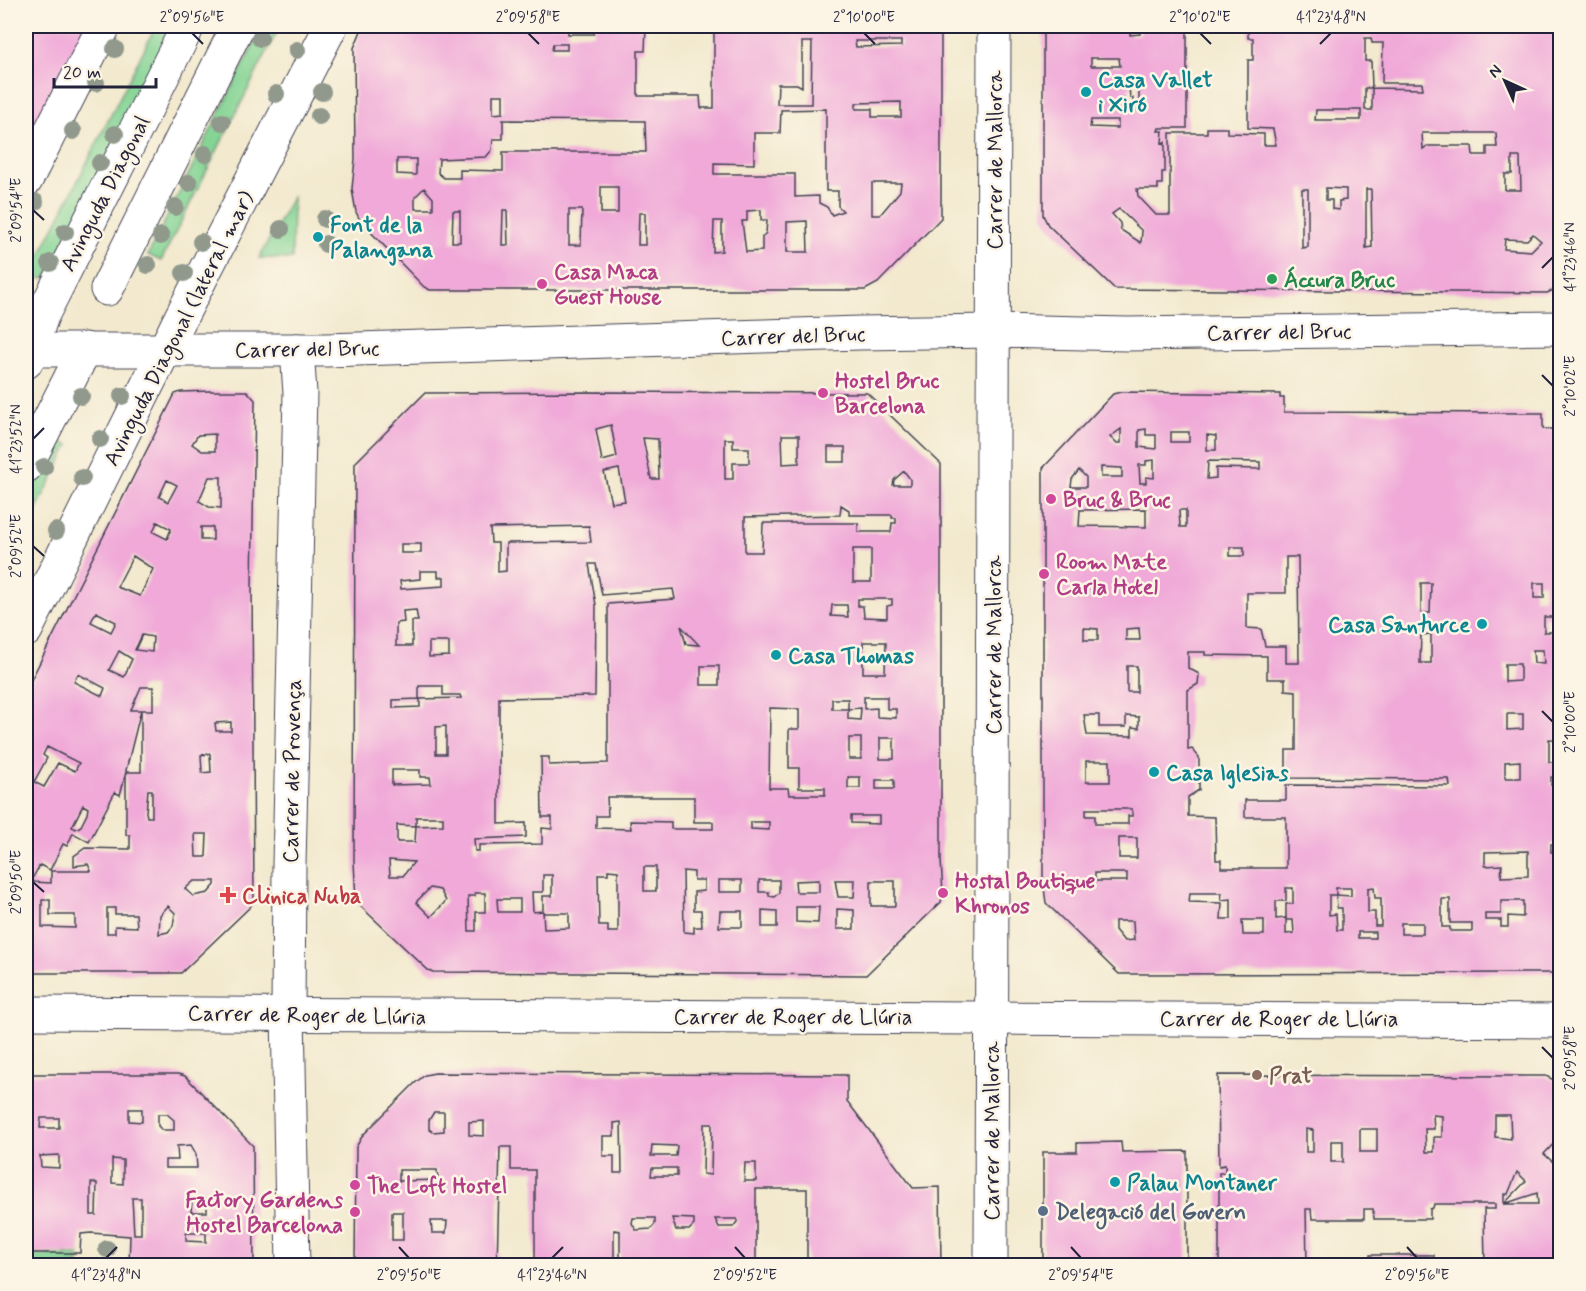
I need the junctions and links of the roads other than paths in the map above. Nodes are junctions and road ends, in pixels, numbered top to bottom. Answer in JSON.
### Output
{"nodes":[{"id":1,"x":104,"y":26,"type":"edge"},
{"id":2,"x":188,"y":26,"type":"edge"},
{"id":3,"x":238,"y":26,"type":"edge"},
{"id":4,"x":331,"y":26,"type":"edge"},
{"id":5,"x":994,"y":26,"type":"edge"},
{"id":6,"x":26,"y":180,"type":"edge"},
{"id":7,"x":107,"y":289,"type":"dead end"},
{"id":8,"x":1560,"y":328,"type":"edge"},
{"id":9,"x":993,"y":331,"type":"junction"},
{"id":10,"x":85,"y":349,"type":"junction"},
{"id":11,"x":165,"y":349,"type":"junction"},
{"id":12,"x":297,"y":350,"type":"junction"},
{"id":13,"x":28,"y":354,"type":"edge"},
{"id":14,"x":26,"y":466,"type":"edge"},
{"id":15,"x":26,"y":630,"type":"edge"},
{"id":16,"x":26,"y":1013,"type":"edge"},
{"id":17,"x":288,"y":1014,"type":"junction"},
{"id":18,"x":991,"y":1017,"type":"junction"},
{"id":19,"x":1560,"y":1021,"type":"edge"},
{"id":20,"x":293,"y":1266,"type":"edge"},
{"id":21,"x":991,"y":1266,"type":"edge"}],
"edges":[{"from":1,"to":6,"type":"street"},
{"from":2,"to":13,"type":"street","name":"Avinguda Diagonal"},
{"from":3,"to":7,"type":"street","name":"Avinguda Diagonal"},
{"from":4,"to":11,"type":"street","name":"Avinguda Diagonal (lateral mar)"},
{"from":5,"to":9,"type":"street","name":"Carrer de Mallorca"},
{"from":8,"to":9,"type":"street","name":"Carrer del Bruc"},
{"from":9,"to":12,"type":"street","name":"Carrer del Bruc"},
{"from":9,"to":18,"type":"street","name":"Carrer de Mallorca"},
{"from":10,"to":11,"type":"street","name":"Carrer del Bruc"},
{"from":10,"to":13,"type":"street","name":"Carrer del Bruc"},
{"from":10,"to":14,"type":"street"},
{"from":11,"to":12,"type":"street","name":"Carrer del Bruc"},
{"from":11,"to":15,"type":"street","name":"Avinguda Diagonal (lateral mar)"},
{"from":12,"to":17,"type":"street","name":"Carrer de Provença"},
{"from":16,"to":17,"type":"street","name":"Carrer de Roger de Llúria"},
{"from":17,"to":18,"type":"street","name":"Carrer de Roger de Llúria"},
{"from":17,"to":20,"type":"street","name":"Carrer de Provença"},
{"from":18,"to":19,"type":"street","name":"Carrer de Roger de Llúria"},
{"from":18,"to":21,"type":"street","name":"Carrer de Mallorca"}]}
